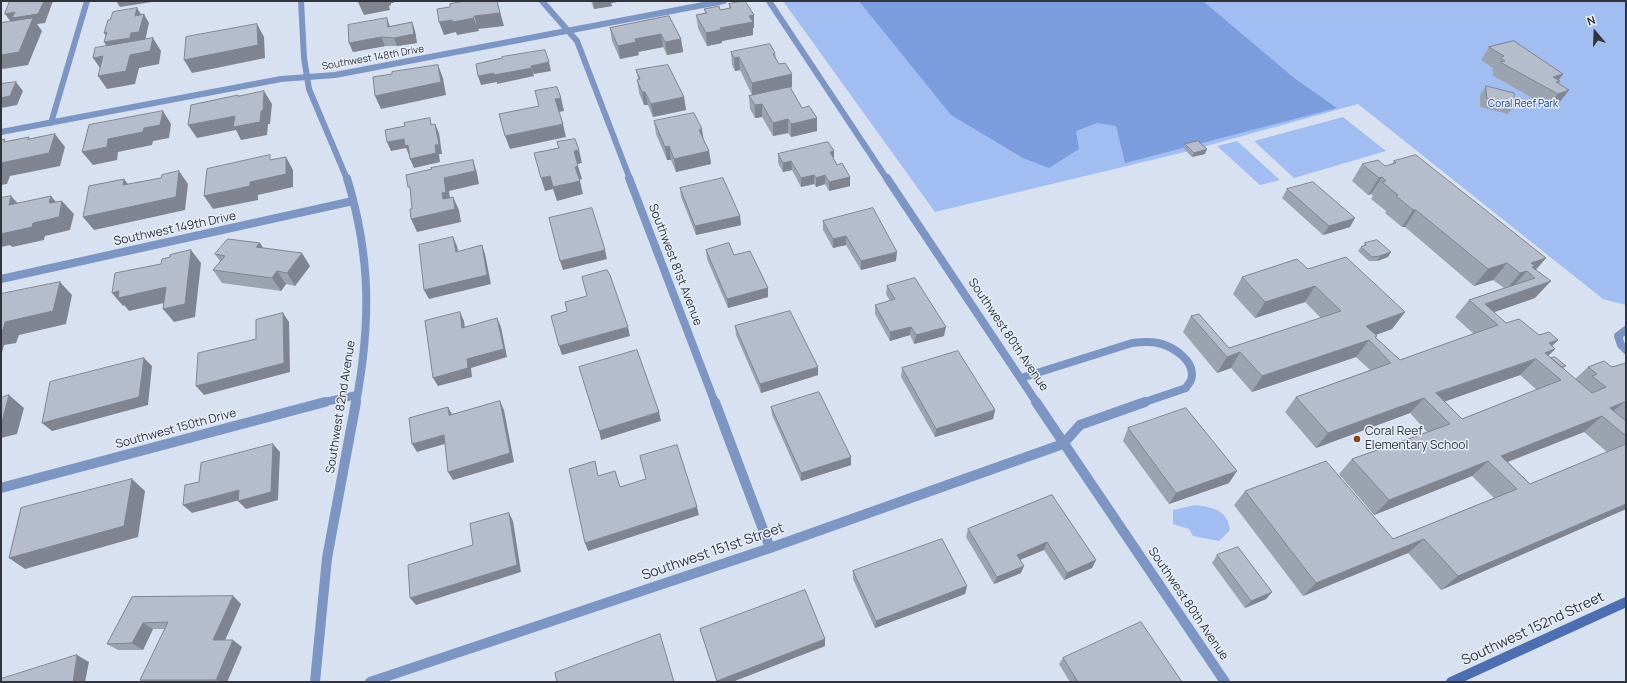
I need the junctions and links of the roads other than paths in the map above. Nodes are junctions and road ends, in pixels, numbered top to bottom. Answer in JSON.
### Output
{"nodes":[{"id":1,"x":87,"y":1,"type":"edge"},
{"id":2,"x":301,"y":1,"type":"edge"},
{"id":3,"x":542,"y":1,"type":"edge"},
{"id":4,"x":724,"y":1,"type":"edge"},
{"id":5,"x":769,"y":1,"type":"edge"},
{"id":6,"x":569,"y":31,"type":"junction"},
{"id":7,"x":307,"y":77,"type":"junction"},
{"id":8,"x":51,"y":123,"type":"junction"},
{"id":9,"x":1,"y":132,"type":"edge"},
{"id":10,"x":353,"y":201,"type":"junction"},
{"id":11,"x":1,"y":279,"type":"edge"},
{"id":12,"x":1626,"y":330,"type":"edge"},
{"id":13,"x":1626,"y":350,"type":"edge"},
{"id":14,"x":1021,"y":378,"type":"junction"},
{"id":15,"x":357,"y":395,"type":"junction"},
{"id":16,"x":1063,"y":444,"type":"junction"},
{"id":17,"x":1,"y":488,"type":"edge"},
{"id":18,"x":770,"y":548,"type":"junction"},
{"id":19,"x":1626,"y":602,"type":"edge"},
{"id":20,"x":315,"y":682,"type":"edge"},
{"id":21,"x":370,"y":682,"type":"edge"},
{"id":22,"x":1226,"y":682,"type":"edge"},
{"id":23,"x":1451,"y":682,"type":"edge"}],
"edges":[{"from":1,"to":8,"type":"street"},
{"from":2,"to":7,"type":"street","name":"Southwest 82nd Avenue"},
{"from":3,"to":6,"type":"street","name":"Southwest 81st Avenue"},
{"from":4,"to":6,"type":"street","name":"Southwest 148th Drive"},
{"from":5,"to":14,"type":"street","name":"Southwest 80th Avenue"},
{"from":6,"to":7,"type":"street","name":"Southwest 148th Drive"},
{"from":6,"to":18,"type":"street","name":"Southwest 81st Avenue"},
{"from":7,"to":8,"type":"street","name":"Southwest 148th Drive"},
{"from":7,"to":10,"type":"street","name":"Southwest 82nd Avenue"},
{"from":8,"to":9,"type":"street","name":"Southwest 148th Drive"},
{"from":10,"to":11,"type":"street","name":"Southwest 149th Drive"},
{"from":10,"to":15,"type":"street","name":"Southwest 82nd Avenue"},
{"from":12,"to":13,"type":"street"},
{"from":14,"to":16,"type":"street","name":"Southwest 80th Avenue"},
{"from":14,"to":16,"type":"street"},
{"from":15,"to":17,"type":"street","name":"Southwest 150th Drive"},
{"from":15,"to":20,"type":"street","name":"Southwest 82nd Avenue"},
{"from":16,"to":18,"type":"street","name":"Southwest 151st Street"},
{"from":16,"to":22,"type":"street","name":"Southwest 80th Avenue"},
{"from":18,"to":21,"type":"street","name":"Southwest 151st Street"},
{"from":19,"to":23,"type":"main road","name":"Southwest 152nd Street"}]}
